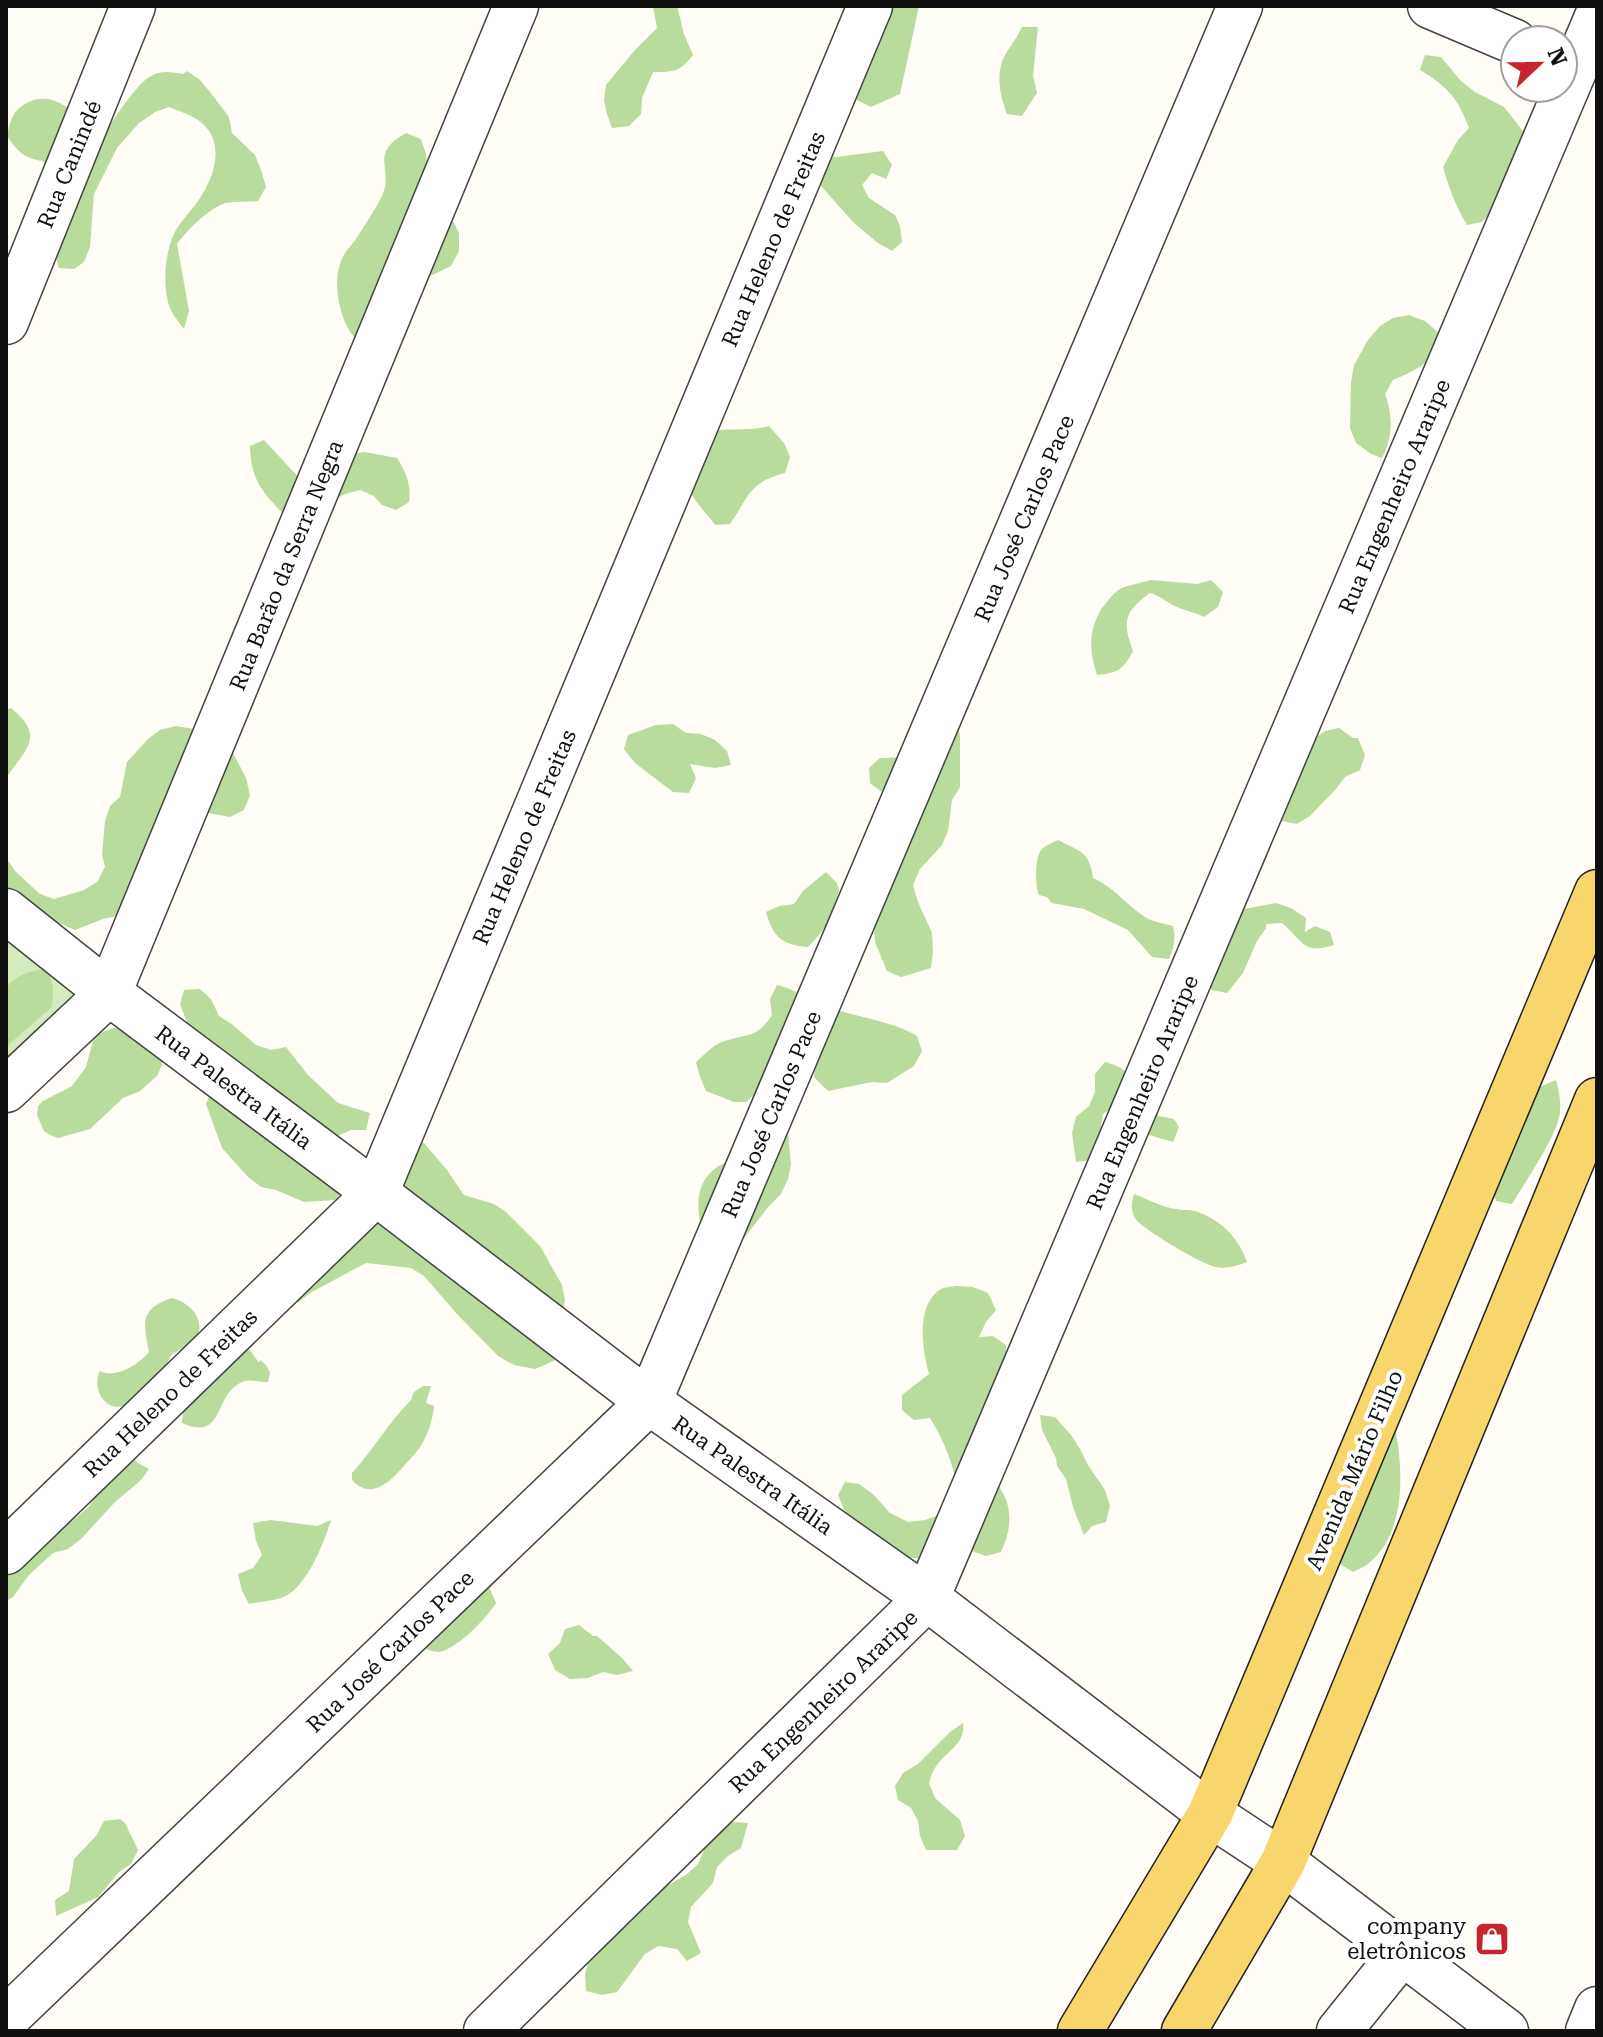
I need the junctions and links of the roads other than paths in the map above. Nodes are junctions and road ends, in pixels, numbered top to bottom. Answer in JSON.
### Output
{"nodes":[{"id":1,"x":133,"y":6,"type":"edge"},
{"id":2,"x":516,"y":6,"type":"edge"},
{"id":3,"x":870,"y":6,"type":"edge"},
{"id":4,"x":1240,"y":6,"type":"edge"},
{"id":5,"x":1430,"y":6,"type":"edge"},
{"id":6,"x":1597,"y":17,"type":"edge"},
{"id":7,"x":1499,"y":35,"type":"edge"},
{"id":8,"x":1579,"y":69,"type":"edge"},
{"id":9,"x":1564,"y":104,"type":"edge"},
{"id":10,"x":6,"y":322,"type":"edge"},
{"id":11,"x":1597,"y":892,"type":"edge"},
{"id":12,"x":6,"y":911,"type":"edge"},
{"id":13,"x":109,"y":993,"type":"junction"},
{"id":14,"x":6,"y":1090,"type":"edge"},
{"id":15,"x":1597,"y":1100,"type":"edge"},
{"id":16,"x":376,"y":1193,"type":"junction"},
{"id":17,"x":649,"y":1402,"type":"junction"},
{"id":18,"x":6,"y":1552,"type":"edge"},
{"id":19,"x":927,"y":1598,"type":"junction"},
{"id":20,"x":1210,"y":1814,"type":"junction"},
{"id":21,"x":1283,"y":1862,"type":"junction"},
{"id":22,"x":1402,"y":1953,"type":"junction"},
{"id":23,"x":1597,"y":2009,"type":"edge"},
{"id":24,"x":6,"y":2019,"type":"edge"},
{"id":25,"x":486,"y":2031,"type":"edge"},
{"id":26,"x":1080,"y":2031,"type":"edge"},
{"id":27,"x":1184,"y":2031,"type":"edge"},
{"id":28,"x":1339,"y":2031,"type":"edge"},
{"id":29,"x":1506,"y":2031,"type":"edge"},
{"id":30,"x":1588,"y":2031,"type":"edge"}],
"edges":[{"from":1,"to":10,"type":"street","name":"Rua Canindé"},
{"from":2,"to":13,"type":"street","name":"Rua Barão da Serra Negra"},
{"from":3,"to":16,"type":"street","name":"Rua Heleno de Freitas"},
{"from":4,"to":17,"type":"street","name":"Rua José Carlos Pace"},
{"from":5,"to":7,"type":"street"},
{"from":6,"to":8,"type":"street","name":"Rua Engenheiro Araripe"},
{"from":9,"to":19,"type":"street","name":"Rua Engenheiro Araripe"},
{"from":11,"to":20,"type":"main road","name":"Avenida Mário Filho"},
{"from":12,"to":13,"type":"street","name":"Rua Palestra Itália"},
{"from":13,"to":14,"type":"street","name":"Rua Barão da Serra Negra"},
{"from":13,"to":16,"type":"street","name":"Rua Palestra Itália"},
{"from":15,"to":21,"type":"main road"},
{"from":16,"to":17,"type":"street","name":"Rua Palestra Itália"},
{"from":16,"to":18,"type":"street","name":"Rua Heleno de Freitas"},
{"from":17,"to":19,"type":"street","name":"Rua Palestra Itália"},
{"from":17,"to":24,"type":"street","name":"Rua José Carlos Pace"},
{"from":19,"to":20,"type":"street","name":"Rua Palestra Itália"},
{"from":19,"to":25,"type":"street","name":"Rua Engenheiro Araripe"},
{"from":20,"to":21,"type":"street","name":"Rua Palestra Itália"},
{"from":20,"to":26,"type":"main road","name":"Avenida Mário Filho"},
{"from":21,"to":22,"type":"street","name":"Rua Palestra Itália"},
{"from":21,"to":27,"type":"main road"},
{"from":22,"to":28,"type":"street"},
{"from":22,"to":29,"type":"street","name":"Rua Palestra Itália"},
{"from":23,"to":30,"type":"street"}]}
